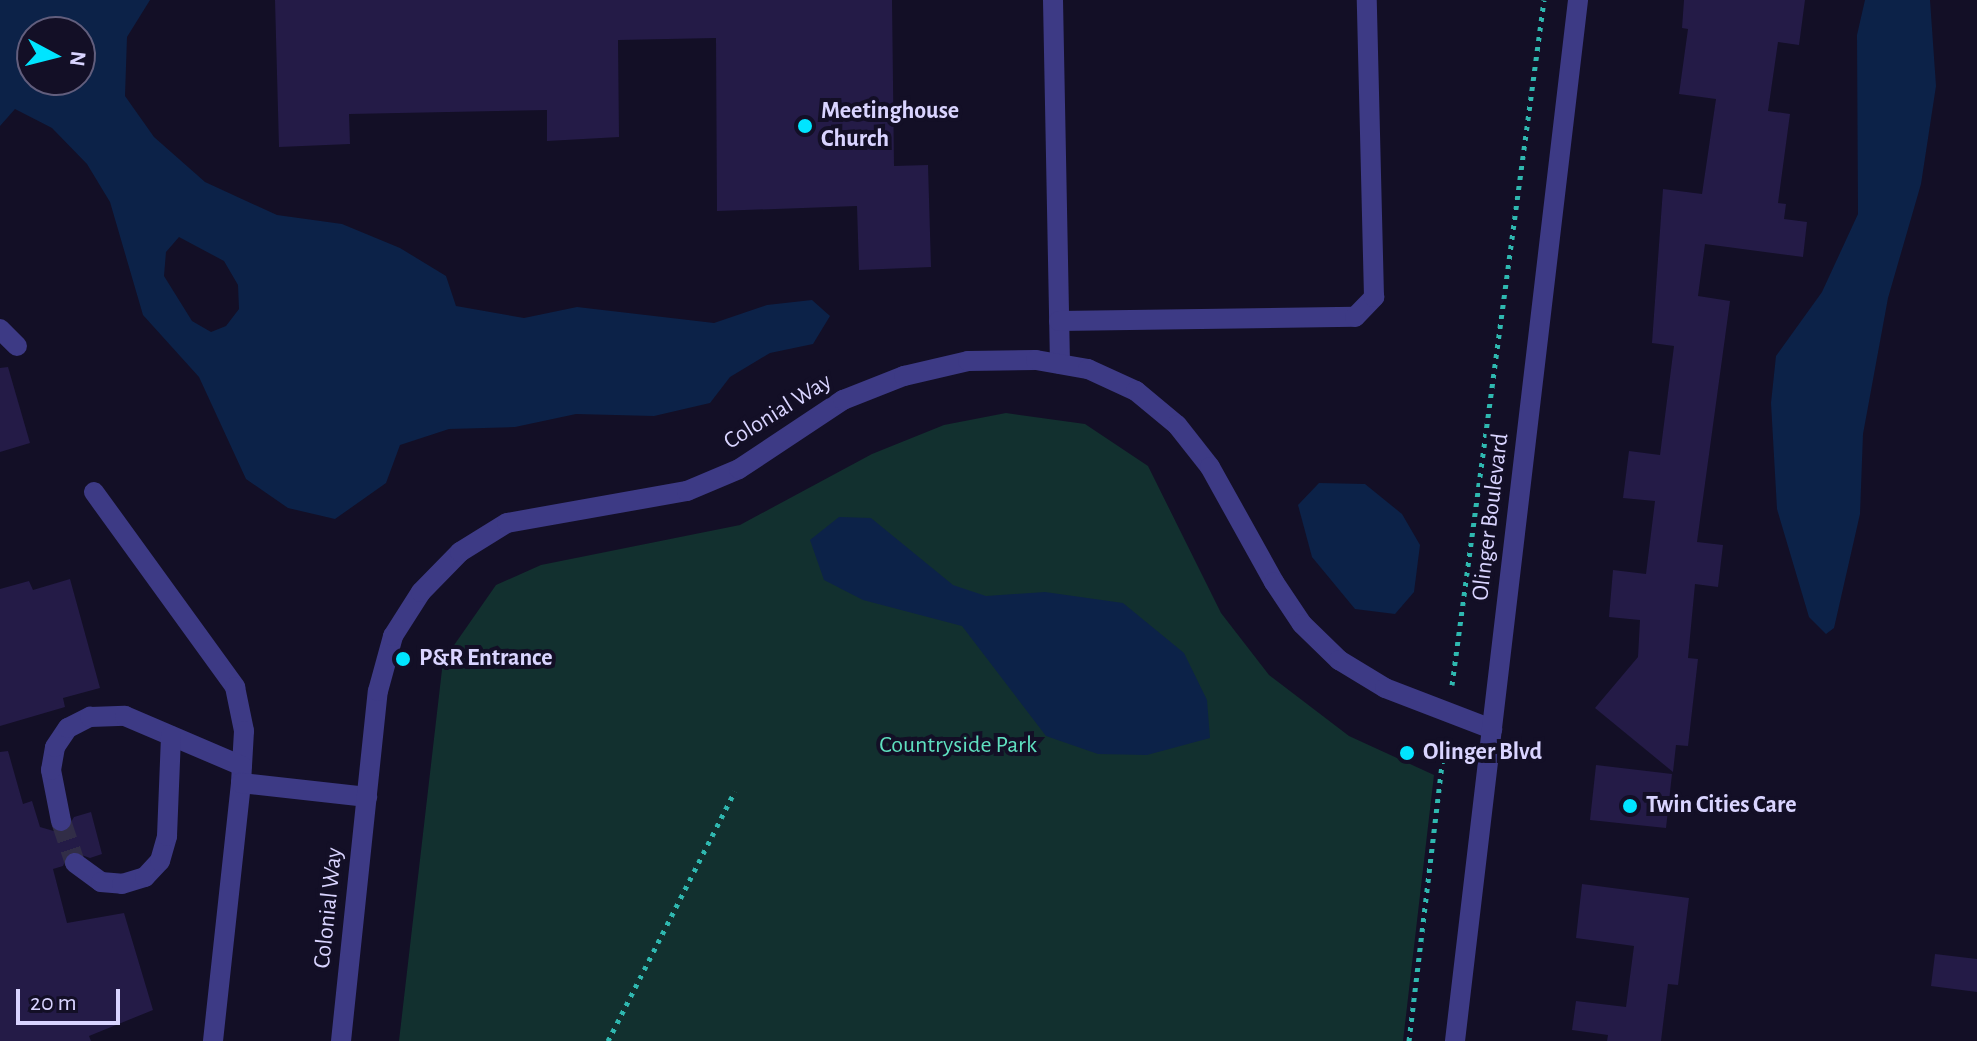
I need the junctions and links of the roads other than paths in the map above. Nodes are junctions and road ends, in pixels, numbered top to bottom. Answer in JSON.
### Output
{"nodes":[{"id":1,"x":1053,"y":0,"type":"edge"},
{"id":2,"x":1367,"y":0,"type":"edge"},
{"id":3,"x":1578,"y":0,"type":"edge"},
{"id":4,"x":1059,"y":321,"type":"junction"},
{"id":5,"x":0,"y":329,"type":"edge"},
{"id":6,"x":17,"y":346,"type":"dead end"},
{"id":7,"x":1060,"y":364,"type":"junction"},
{"id":8,"x":94,"y":492,"type":"dead end"},
{"id":9,"x":1492,"y":729,"type":"junction"},
{"id":10,"x":171,"y":736,"type":"junction"},
{"id":11,"x":242,"y":775,"type":"junction"},
{"id":12,"x":367,"y":797,"type":"junction"},
{"id":13,"x":61,"y":821,"type":"tunnel mouth"},
{"id":14,"x":75,"y":863,"type":"tunnel mouth"},
{"id":15,"x":213,"y":1041,"type":"edge"},
{"id":16,"x":341,"y":1041,"type":"edge"},
{"id":17,"x":1455,"y":1041,"type":"edge"}],
"edges":[{"from":1,"to":4,"type":"street"},
{"from":2,"to":4,"type":"street"},
{"from":3,"to":9,"type":"street","name":"Olinger Boulevard"},
{"from":4,"to":7,"type":"street"},
{"from":5,"to":6,"type":"street"},
{"from":7,"to":9,"type":"street","name":"Colonial Way"},
{"from":7,"to":12,"type":"street","name":"Colonial Way"},
{"from":8,"to":11,"type":"street"},
{"from":9,"to":17,"type":"street","name":"Olinger Boulevard"},
{"from":10,"to":11,"type":"street"},
{"from":10,"to":13,"type":"street"},
{"from":10,"to":14,"type":"street"},
{"from":11,"to":12,"type":"street"},
{"from":11,"to":15,"type":"street"},
{"from":12,"to":16,"type":"street","name":"Colonial Way"}]}
